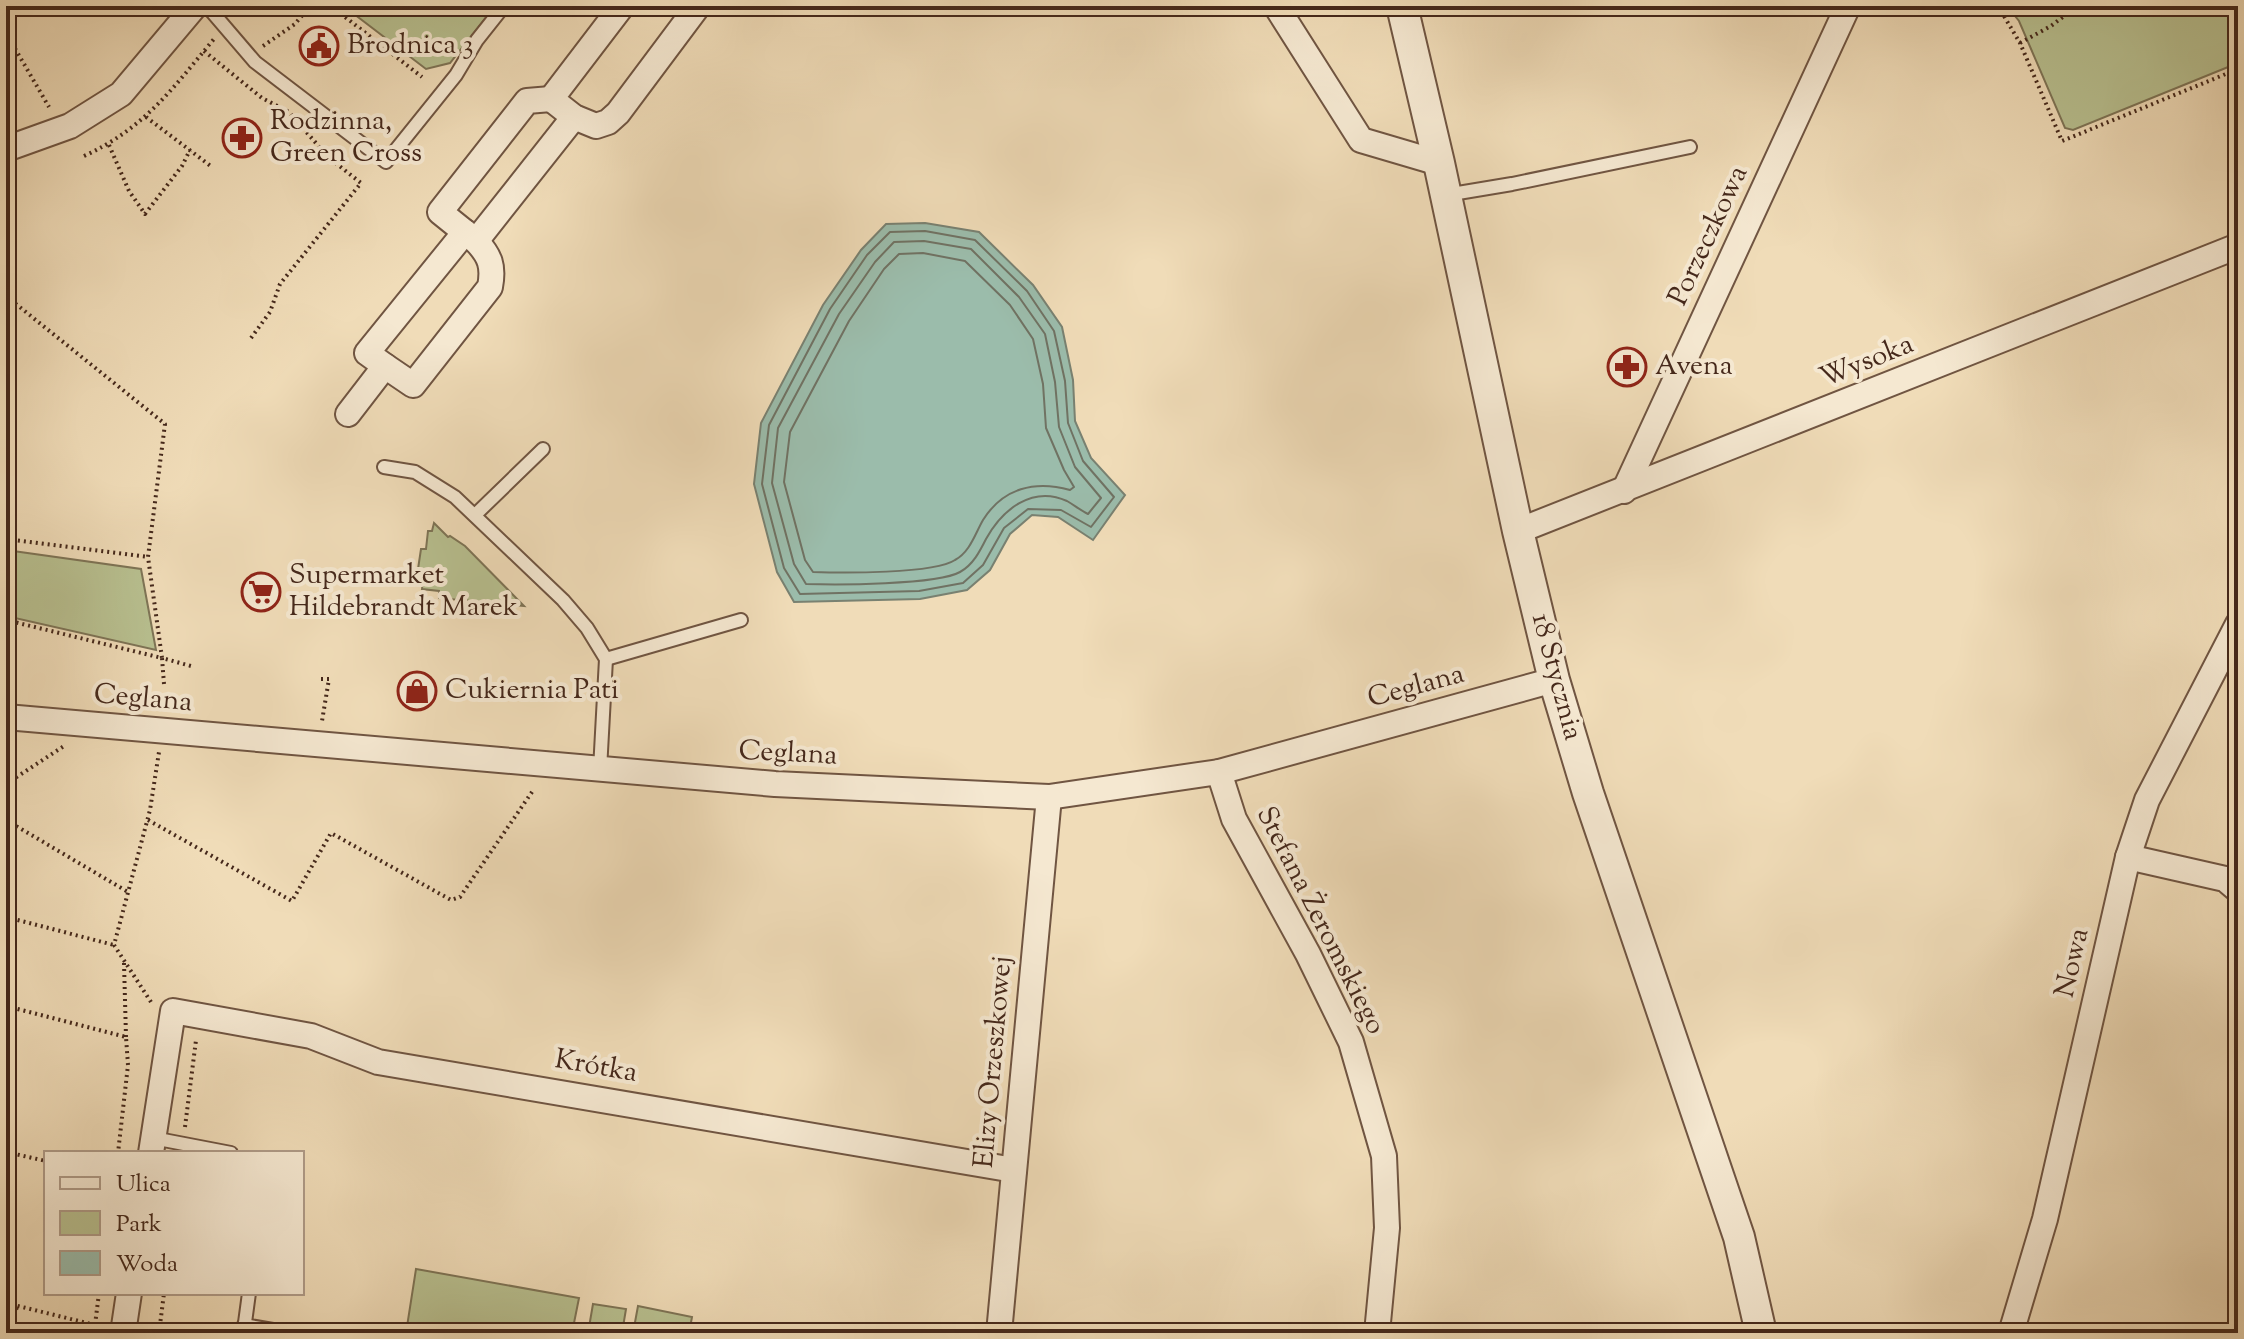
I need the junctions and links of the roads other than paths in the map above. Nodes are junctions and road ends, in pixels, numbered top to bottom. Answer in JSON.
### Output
{"nodes":[{"id":1,"x":195,"y":6,"type":"edge"},
{"id":2,"x":207,"y":6,"type":"edge"},
{"id":3,"x":504,"y":6,"type":"edge"},
{"id":4,"x":622,"y":6,"type":"edge"},
{"id":5,"x":698,"y":6,"type":"edge"},
{"id":6,"x":1276,"y":6,"type":"edge"},
{"id":7,"x":1402,"y":6,"type":"edge"},
{"id":8,"x":1848,"y":6,"type":"edge"},
{"id":9,"x":551,"y":99,"type":"junction"},
{"id":10,"x":574,"y":117,"type":"junction"},
{"id":11,"x":1690,"y":147,"type":"dead end"},
{"id":12,"x":6,"y":149,"type":"edge"},
{"id":13,"x":1439,"y":163,"type":"junction"},
{"id":14,"x":1446,"y":195,"type":"junction"},
{"id":15,"x":470,"y":236,"type":"junction"},
{"id":16,"x":2238,"y":246,"type":"edge"},
{"id":17,"x":385,"y":366,"type":"junction"},
{"id":18,"x":348,"y":414,"type":"dead end"},
{"id":19,"x":543,"y":449,"type":"dead end"},
{"id":20,"x":384,"y":467,"type":"dead end"},
{"id":21,"x":1624,"y":491,"type":"junction"},
{"id":22,"x":475,"y":515,"type":"junction"},
{"id":23,"x":1518,"y":531,"type":"junction"},
{"id":24,"x":741,"y":620,"type":"dead end"},
{"id":25,"x":2238,"y":624,"type":"edge"},
{"id":26,"x":606,"y":659,"type":"junction"},
{"id":27,"x":1554,"y":680,"type":"junction"},
{"id":28,"x":6,"y":717,"type":"edge"},
{"id":29,"x":600,"y":770,"type":"junction"},
{"id":30,"x":1219,"y":772,"type":"junction"},
{"id":31,"x":1049,"y":797,"type":"junction"},
{"id":32,"x":2128,"y":857,"type":"junction"},
{"id":33,"x":2238,"y":890,"type":"edge"},
{"id":34,"x":152,"y":1145,"type":"edge"},
{"id":35,"x":220,"y":1151,"type":"edge"},
{"id":36,"x":1014,"y":1170,"type":"junction"},
{"id":37,"x":129,"y":1295,"type":"edge"},
{"id":38,"x":249,"y":1295,"type":"edge"},
{"id":39,"x":244,"y":1329,"type":"edge"},
{"id":40,"x":123,"y":1333,"type":"edge"},
{"id":41,"x":290,"y":1333,"type":"edge"},
{"id":42,"x":999,"y":1333,"type":"edge"},
{"id":43,"x":1377,"y":1333,"type":"edge"},
{"id":44,"x":1761,"y":1333,"type":"edge"},
{"id":45,"x":2011,"y":1333,"type":"edge"}],
"edges":[{"from":1,"to":12,"type":"street"},
{"from":2,"to":3,"type":"lane"},
{"from":4,"to":9,"type":"street"},
{"from":5,"to":10,"type":"street"},
{"from":6,"to":13,"type":"street"},
{"from":7,"to":13,"type":"street","name":"18 Stycznia"},
{"from":8,"to":21,"type":"street","name":"Porzeczkowa"},
{"from":9,"to":10,"type":"street"},
{"from":9,"to":15,"type":"street"},
{"from":10,"to":15,"type":"street"},
{"from":11,"to":14,"type":"lane"},
{"from":13,"to":14,"type":"street","name":"18 Stycznia"},
{"from":14,"to":23,"type":"street","name":"18 Stycznia"},
{"from":15,"to":17,"type":"street"},
{"from":15,"to":17,"type":"street"},
{"from":16,"to":21,"type":"street","name":"Wysoka"},
{"from":17,"to":18,"type":"street"},
{"from":19,"to":22,"type":"lane"},
{"from":20,"to":22,"type":"lane"},
{"from":21,"to":23,"type":"street","name":"Wysoka"},
{"from":22,"to":26,"type":"lane"},
{"from":23,"to":27,"type":"street","name":"18 Stycznia"},
{"from":24,"to":26,"type":"lane"},
{"from":25,"to":32,"type":"street","name":"Nowa"},
{"from":26,"to":29,"type":"lane"},
{"from":27,"to":30,"type":"street","name":"Ceglana"},
{"from":27,"to":44,"type":"street","name":"18 Stycznia"},
{"from":28,"to":29,"type":"street","name":"Ceglana"},
{"from":29,"to":31,"type":"street","name":"Ceglana"},
{"from":30,"to":31,"type":"street","name":"Ceglana"},
{"from":30,"to":43,"type":"street","name":"Stefana Żeromskiego"},
{"from":31,"to":36,"type":"street","name":"Elizy Orzeszkowej"},
{"from":32,"to":33,"type":"street"},
{"from":32,"to":45,"type":"street","name":"Nowa"},
{"from":34,"to":35,"type":"lane"},
{"from":34,"to":36,"type":"street","name":"Krótka"},
{"from":36,"to":42,"type":"street","name":"Elizy Orzeszkowej"},
{"from":37,"to":40,"type":"street"},
{"from":38,"to":39,"type":"lane"},
{"from":39,"to":41,"type":"lane"}]}
